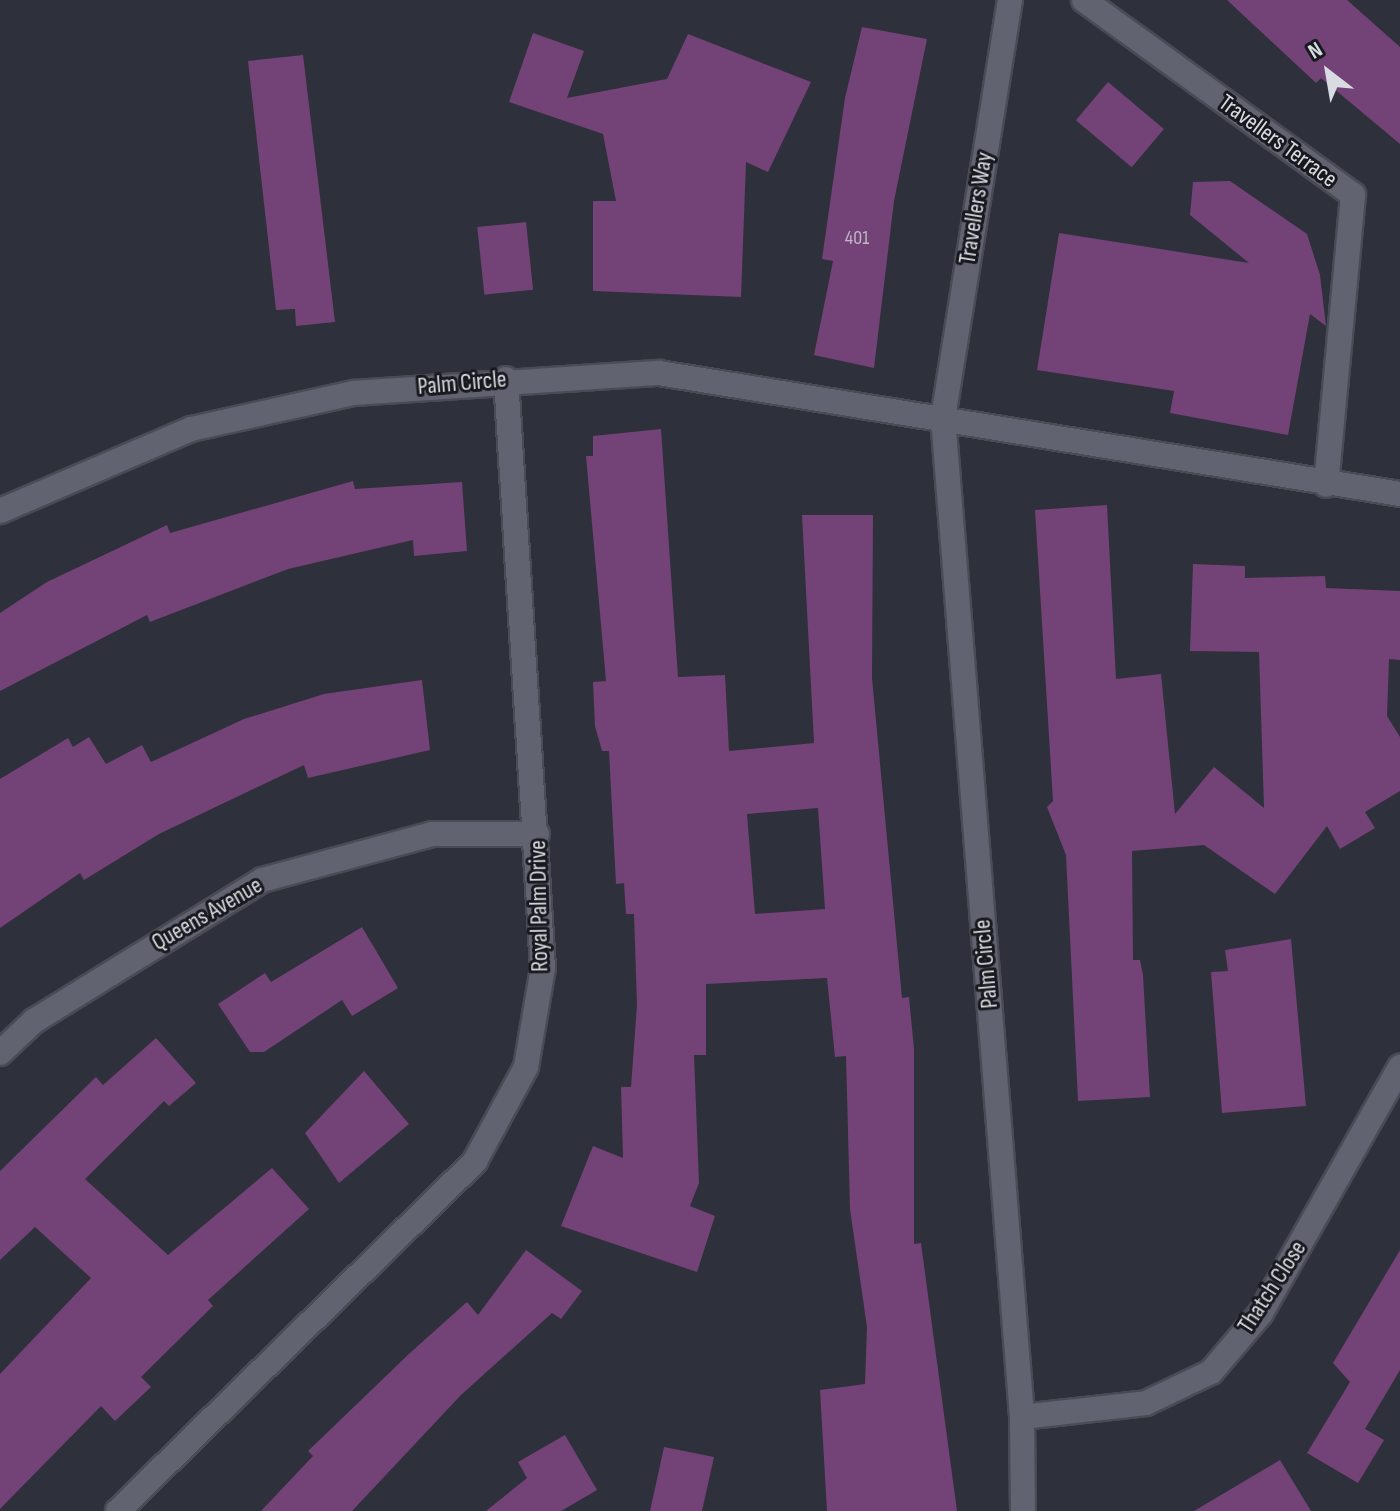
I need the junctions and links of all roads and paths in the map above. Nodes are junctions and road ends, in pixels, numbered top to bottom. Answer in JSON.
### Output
{"nodes":[{"id":1,"x":1010,"y":0,"type":"edge"},
{"id":2,"x":1084,"y":0,"type":"edge"},
{"id":3,"x":506,"y":379,"type":"junction"},
{"id":4,"x":943,"y":417,"type":"junction"},
{"id":5,"x":1326,"y":485,"type":"junction"},
{"id":6,"x":1400,"y":494,"type":"edge"},
{"id":7,"x":0,"y":511,"type":"edge"},
{"id":8,"x":537,"y":834,"type":"junction"},
{"id":9,"x":0,"y":1053,"type":"edge"},
{"id":10,"x":1400,"y":1067,"type":"edge"},
{"id":11,"x":1022,"y":1417,"type":"junction"},
{"id":12,"x":118,"y":1511,"type":"edge"},
{"id":13,"x":1023,"y":1511,"type":"edge"}],
"edges":[{"from":1,"to":4,"type":"street","name":"Travellers Way"},
{"from":2,"to":5,"type":"street","name":"Travellers Terrace"},
{"from":3,"to":4,"type":"street","name":"Palm Circle"},
{"from":3,"to":7,"type":"street","name":"Palm Circle"},
{"from":3,"to":8,"type":"street","name":"Royal Palm Drive"},
{"from":4,"to":5,"type":"street","name":"Palm Circle"},
{"from":4,"to":11,"type":"street","name":"Palm Circle"},
{"from":5,"to":6,"type":"street","name":"Palm Circle"},
{"from":8,"to":9,"type":"street","name":"Queens Avenue"},
{"from":8,"to":12,"type":"street","name":"Royal Palm Drive"},
{"from":10,"to":11,"type":"street","name":"Thatch Close"},
{"from":11,"to":13,"type":"street","name":"Palm Circle"}]}
